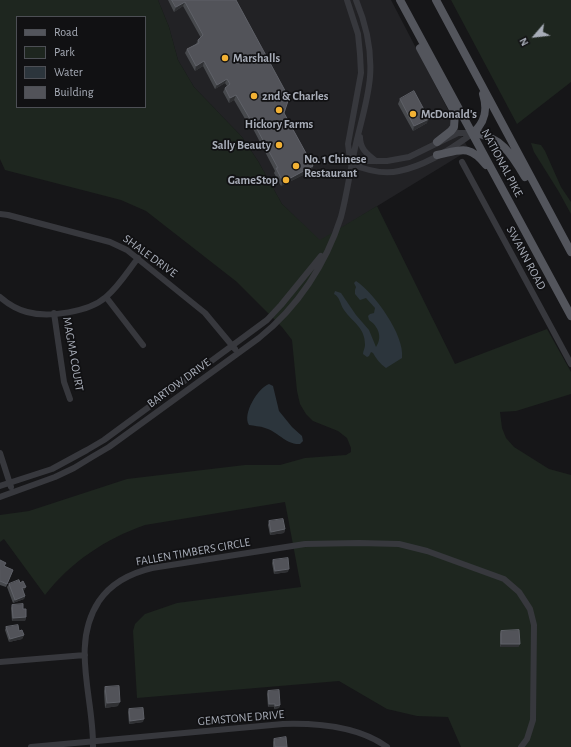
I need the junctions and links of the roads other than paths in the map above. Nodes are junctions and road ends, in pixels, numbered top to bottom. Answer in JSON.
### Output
{"nodes":[{"id":1,"x":347,"y":0,"type":"edge"},
{"id":2,"x":356,"y":0,"type":"edge"},
{"id":3,"x":394,"y":0,"type":"edge"},
{"id":4,"x":400,"y":0,"type":"edge"},
{"id":5,"x":436,"y":0,"type":"edge"},
{"id":6,"x":480,"y":81,"type":"junction"},
{"id":7,"x":360,"y":132,"type":"junction"},
{"id":8,"x":472,"y":133,"type":"junction"},
{"id":9,"x":437,"y":142,"type":"junction"},
{"id":10,"x":437,"y":155,"type":"junction"},
{"id":11,"x":376,"y":161,"type":"junction"},
{"id":12,"x":462,"y":162,"type":"dead end"},
{"id":13,"x":351,"y":164,"type":"junction"},
{"id":14,"x":498,"y":182,"type":"junction"},
{"id":15,"x":0,"y":214,"type":"edge"},
{"id":16,"x":563,"y":236,"type":"junction"},
{"id":17,"x":333,"y":240,"type":"junction"},
{"id":18,"x":571,"y":252,"type":"edge"},
{"id":19,"x":138,"y":258,"type":"junction"},
{"id":20,"x":0,"y":297,"type":"edge"},
{"id":21,"x":106,"y":297,"type":"junction"},
{"id":22,"x":54,"y":313,"type":"junction"},
{"id":23,"x":571,"y":316,"type":"edge"},
{"id":24,"x":143,"y":344,"type":"dead end"},
{"id":25,"x":233,"y":346,"type":"junction"},
{"id":26,"x":238,"y":354,"type":"junction"},
{"id":27,"x":571,"y":364,"type":"edge"},
{"id":28,"x":70,"y":399,"type":"dead end"},
{"id":29,"x":0,"y":453,"type":"edge"},
{"id":30,"x":10,"y":483,"type":"junction"},
{"id":31,"x":0,"y":486,"type":"edge"},
{"id":32,"x":12,"y":492,"type":"junction"},
{"id":33,"x":0,"y":497,"type":"edge"},
{"id":34,"x":85,"y":655,"type":"junction"},
{"id":35,"x":0,"y":662,"type":"edge"},
{"id":36,"x":93,"y":744,"type":"edge"},
{"id":37,"x":31,"y":747,"type":"edge"},
{"id":38,"x":387,"y":747,"type":"edge"},
{"id":39,"x":521,"y":747,"type":"edge"}],
"edges":[{"from":1,"to":13,"type":"street"},
{"from":2,"to":7,"type":"street"},
{"from":3,"to":9,"type":"main road"},
{"from":4,"to":8,"type":"main road","name":"NATIONAL PIKE"},
{"from":5,"to":6,"type":"main road","name":"NATIONAL PIKE"},
{"from":6,"to":8,"type":"main road"},
{"from":6,"to":16,"type":"main road","name":"NATIONAL PIKE"},
{"from":7,"to":11,"type":"street"},
{"from":7,"to":13,"type":"street"},
{"from":8,"to":9,"type":"street"},
{"from":8,"to":10,"type":"street"},
{"from":8,"to":14,"type":"main road","name":"NATIONAL PIKE"},
{"from":8,"to":16,"type":"main road"},
{"from":9,"to":11,"type":"street"},
{"from":10,"to":13,"type":"street"},
{"from":10,"to":14,"type":"main road"},
{"from":11,"to":13,"type":"street"},
{"from":12,"to":27,"type":"street","name":"SWANN ROAD"},
{"from":13,"to":17,"type":"street","name":"BARTOW DRIVE"},
{"from":14,"to":23,"type":"main road","name":"NATIONAL PIKE"},
{"from":15,"to":19,"type":"street","name":"SHALE DRIVE"},
{"from":16,"to":18,"type":"main road","name":"NATIONAL PIKE"},
{"from":17,"to":25,"type":"street","name":"BARTOW DRIVE"},
{"from":17,"to":26,"type":"street","name":"BARTOW DRIVE"},
{"from":19,"to":21,"type":"street"},
{"from":19,"to":25,"type":"street","name":"SHALE DRIVE"},
{"from":20,"to":22,"type":"street"},
{"from":21,"to":22,"type":"street"},
{"from":21,"to":24,"type":"street"},
{"from":22,"to":28,"type":"street","name":"MAGMA COURT"},
{"from":25,"to":26,"type":"street","name":"SHALE DRIVE"},
{"from":25,"to":30,"type":"street","name":"BARTOW DRIVE"},
{"from":26,"to":32,"type":"street","name":"BARTOW DRIVE"},
{"from":29,"to":30,"type":"street"},
{"from":30,"to":31,"type":"street","name":"BARTOW DRIVE"},
{"from":30,"to":32,"type":"street"},
{"from":32,"to":33,"type":"street","name":"BARTOW DRIVE"},
{"from":34,"to":35,"type":"street"},
{"from":34,"to":36,"type":"street","name":"FALLEN TIMBERS CIRCLE"},
{"from":34,"to":39,"type":"street","name":"FALLEN TIMBERS CIRCLE"},
{"from":36,"to":37,"type":"street","name":"GEMSTONE DRIVE"},
{"from":36,"to":38,"type":"street","name":"GEMSTONE DRIVE"}]}
